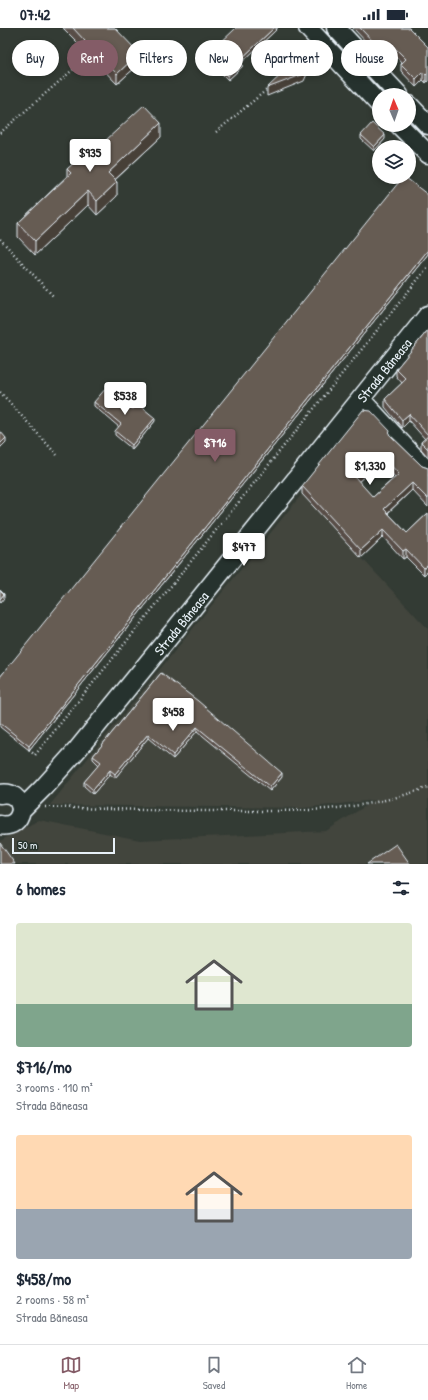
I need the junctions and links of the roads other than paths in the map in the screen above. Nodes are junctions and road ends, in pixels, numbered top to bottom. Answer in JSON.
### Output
{"nodes":[{"id":1,"x":308,"y":28,"type":"edge"},
{"id":2,"x":336,"y":28,"type":"edge"},
{"id":3,"x":393,"y":88,"type":"edge"},
{"id":4,"x":372,"y":97,"type":"edge"},
{"id":5,"x":416,"y":110,"type":"edge"},
{"id":6,"x":426,"y":118,"type":"edge"},
{"id":7,"x":416,"y":123,"type":"edge"},
{"id":8,"x":406,"y":132,"type":"edge"},
{"id":9,"x":428,"y":154,"type":"edge"},
{"id":10,"x":428,"y":315,"type":"edge"},
{"id":11,"x":362,"y":397,"type":"junction"},
{"id":12,"x":428,"y":468,"type":"edge"},
{"id":13,"x":9,"y":796,"type":"edge"},
{"id":14,"x":0,"y":825,"type":"edge"}],
"edges":[{"from":1,"to":4,"type":"street"},
{"from":2,"to":3,"type":"street"},
{"from":5,"to":6,"type":"street"},
{"from":6,"to":7,"type":"street"},
{"from":8,"to":9,"type":"street"},
{"from":10,"to":11,"type":"street","name":"Strada Băneasa"},
{"from":11,"to":12,"type":"street"},
{"from":11,"to":13,"type":"street","name":"Strada Băneasa"},
{"from":13,"to":14,"type":"street","name":"Strada Băneasa"}]}
